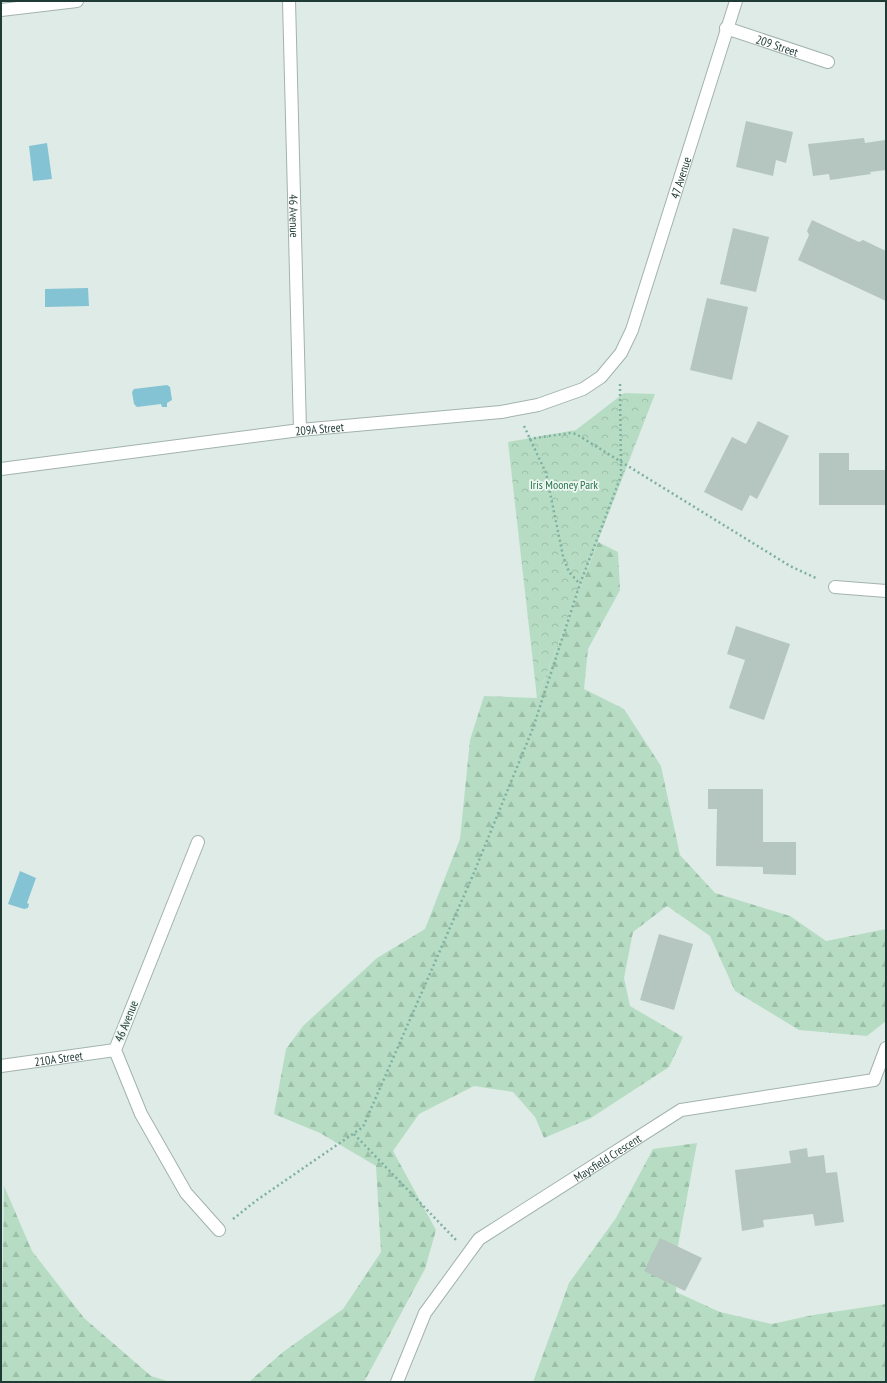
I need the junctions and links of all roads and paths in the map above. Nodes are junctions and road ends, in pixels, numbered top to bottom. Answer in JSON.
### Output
{"nodes":[{"id":1,"x":77,"y":1,"type":"edge"},
{"id":2,"x":289,"y":1,"type":"edge"},
{"id":3,"x":736,"y":1,"type":"edge"},
{"id":4,"x":1,"y":10,"type":"edge"},
{"id":5,"x":726,"y":28,"type":"junction"},
{"id":6,"x":828,"y":62,"type":"dead end"},
{"id":7,"x":620,"y":353,"type":"junction"},
{"id":8,"x":521,"y":408,"type":"junction"},
{"id":9,"x":300,"y":430,"type":"junction"},
{"id":10,"x":528,"y":439,"type":"junction"},
{"id":11,"x":620,"y":462,"type":"junction"},
{"id":12,"x":1,"y":469,"type":"edge"},
{"id":13,"x":580,"y":584,"type":"junction"},
{"id":14,"x":834,"y":588,"type":"joint"},
{"id":15,"x":886,"y":591,"type":"edge"},
{"id":16,"x":198,"y":842,"type":"dead end"},
{"id":17,"x":886,"y":1048,"type":"edge"},
{"id":18,"x":115,"y":1050,"type":"junction"},
{"id":19,"x":1,"y":1066,"type":"edge"},
{"id":20,"x":354,"y":1134,"type":"junction"},
{"id":21,"x":219,"y":1230,"type":"joint"},
{"id":22,"x":469,"y":1253,"type":"junction"},
{"id":23,"x":397,"y":1382,"type":"edge"}],
"edges":[{"from":1,"to":4,"type":"street"},
{"from":2,"to":9,"type":"street","name":"46 Avenue"},
{"from":3,"to":5,"type":"street","name":"47 Avenue"},
{"from":5,"to":6,"type":"street","name":"209 Street"},
{"from":5,"to":7,"type":"street","name":"47 Avenue"},
{"from":7,"to":8,"type":"street","name":"209A Street"},
{"from":7,"to":11,"type":"path"},
{"from":8,"to":9,"type":"street","name":"209A Street"},
{"from":8,"to":10,"type":"path"},
{"from":9,"to":12,"type":"street","name":"209A Street"},
{"from":10,"to":11,"type":"path"},
{"from":10,"to":13,"type":"path"},
{"from":11,"to":13,"type":"path"},
{"from":11,"to":14,"type":"path"},
{"from":13,"to":20,"type":"path"},
{"from":14,"to":15,"type":"street"},
{"from":16,"to":18,"type":"street","name":"46 Avenue"},
{"from":17,"to":22,"type":"street","name":"Maysfield Crescent"},
{"from":18,"to":19,"type":"street","name":"210A Street"},
{"from":18,"to":21,"type":"street","name":"46 Avenue"},
{"from":20,"to":21,"type":"path"},
{"from":20,"to":22,"type":"path"},
{"from":22,"to":23,"type":"street","name":"Maysfield Crescent"}]}
